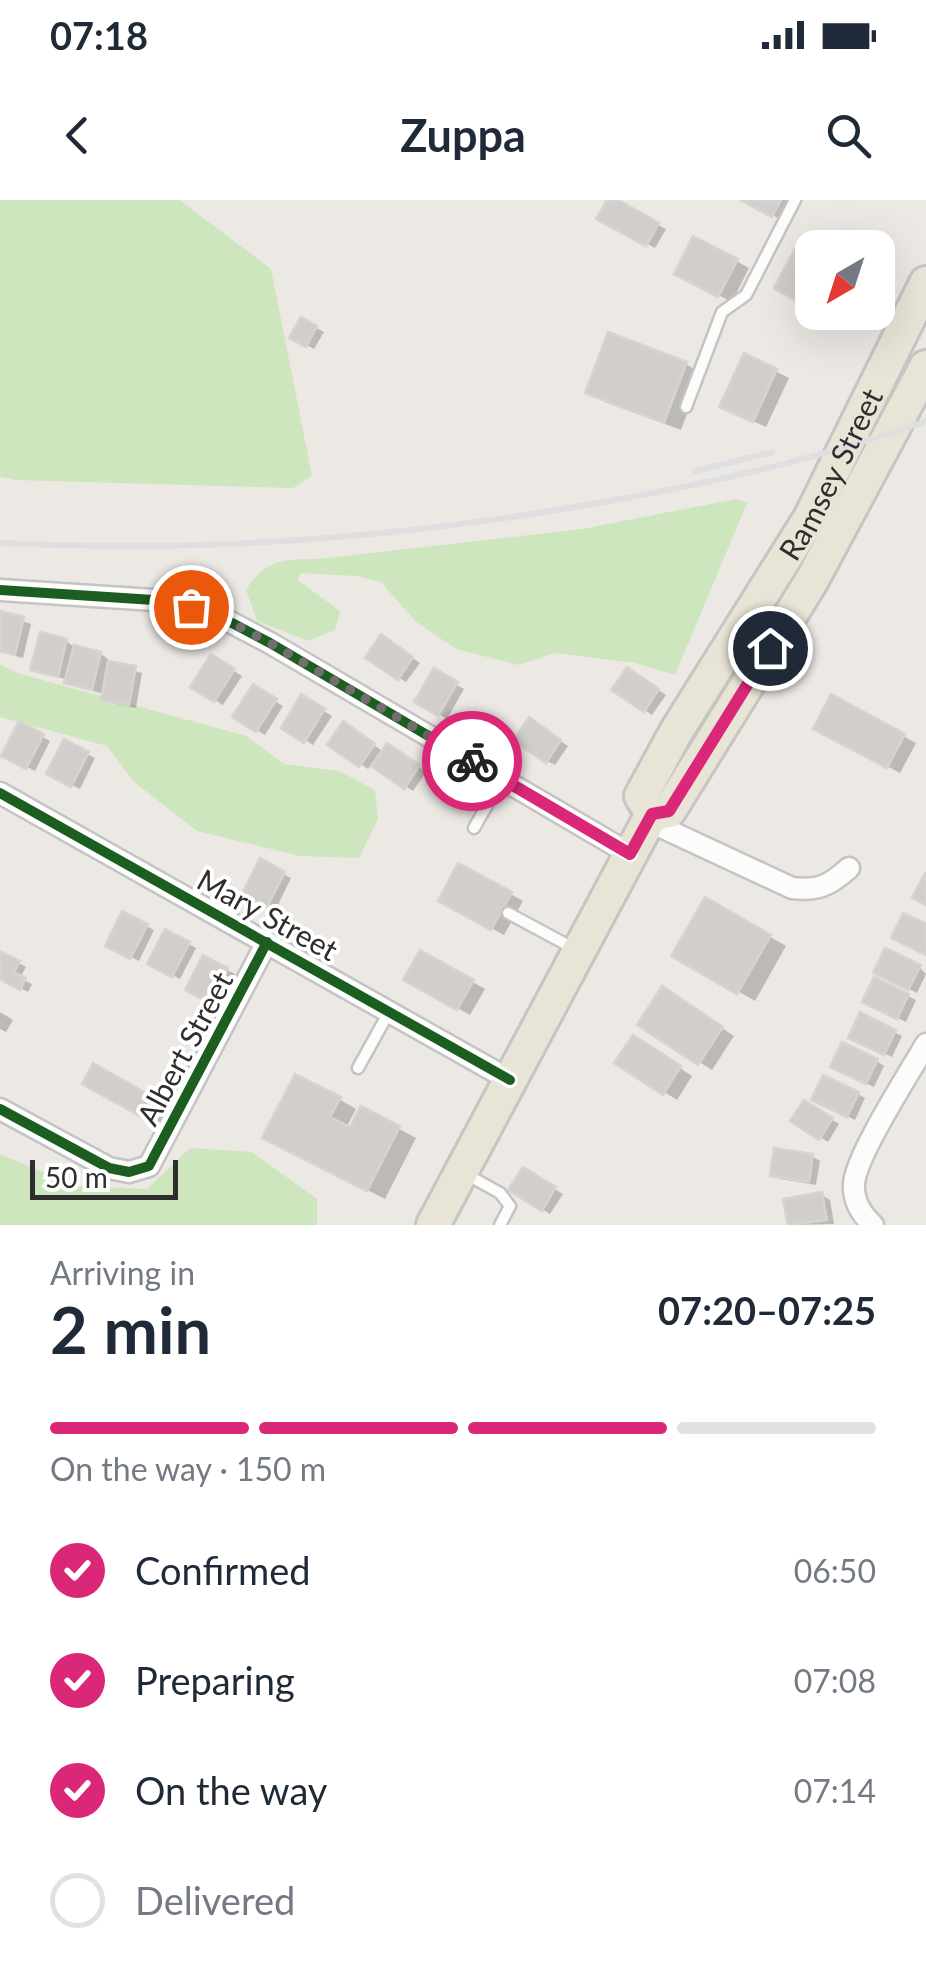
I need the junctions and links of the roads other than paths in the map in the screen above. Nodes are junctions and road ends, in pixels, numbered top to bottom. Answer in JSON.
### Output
{"nodes":[{"id":1,"x":794,"y":200,"type":"edge"},
{"id":2,"x":926,"y":284,"type":"edge"},
{"id":3,"x":926,"y":367,"type":"edge"},
{"id":4,"x":686,"y":407,"type":"dead end"},
{"id":5,"x":0,"y":590,"type":"edge"},
{"id":6,"x":502,"y":778,"type":"junction"},
{"id":7,"x":0,"y":793,"type":"edge"},
{"id":8,"x":650,"y":817,"type":"junction"},
{"id":9,"x":474,"y":828,"type":"dead end"},
{"id":10,"x":630,"y":854,"type":"junction"},
{"id":11,"x":849,"y":868,"type":"dead end"},
{"id":12,"x":508,"y":913,"type":"dead end"},
{"id":13,"x":268,"y":942,"type":"junction"},
{"id":14,"x":578,"y":951,"type":"junction"},
{"id":15,"x":389,"y":1011,"type":"junction"},
{"id":16,"x":926,"y":1044,"type":"edge"},
{"id":17,"x":358,"y":1068,"type":"dead end"},
{"id":18,"x":510,"y":1080,"type":"junction"},
{"id":19,"x":0,"y":1109,"type":"edge"},
{"id":20,"x":462,"y":1172,"type":"junction"},
{"id":21,"x":434,"y":1225,"type":"edge"},
{"id":22,"x":500,"y":1225,"type":"edge"},
{"id":23,"x":874,"y":1225,"type":"edge"}],
"edges":[{"from":1,"to":4,"type":"lane"},
{"from":2,"to":8,"type":"main road","name":"Ramsey Street"},
{"from":3,"to":8,"type":"main road","name":"Ramsey Street"},
{"from":5,"to":6,"type":"street"},
{"from":6,"to":9,"type":"lane"},
{"from":6,"to":10,"type":"street"},
{"from":7,"to":13,"type":"street","name":"Mary Street"},
{"from":8,"to":10,"type":"main road","name":"Ramsey Street"},
{"from":8,"to":11,"type":"street"},
{"from":10,"to":14,"type":"main road","name":"Ramsey Street"},
{"from":12,"to":14,"type":"lane"},
{"from":13,"to":15,"type":"street","name":"Mary Street"},
{"from":13,"to":19,"type":"street","name":"Albert Street"},
{"from":14,"to":18,"type":"main road","name":"Ramsey Street"},
{"from":15,"to":17,"type":"lane"},
{"from":15,"to":18,"type":"street","name":"Mary Street"},
{"from":16,"to":23,"type":"street"},
{"from":18,"to":20,"type":"main road","name":"Ramsey Street"},
{"from":20,"to":21,"type":"main road","name":"Ramsey Street"},
{"from":20,"to":22,"type":"lane"}]}
